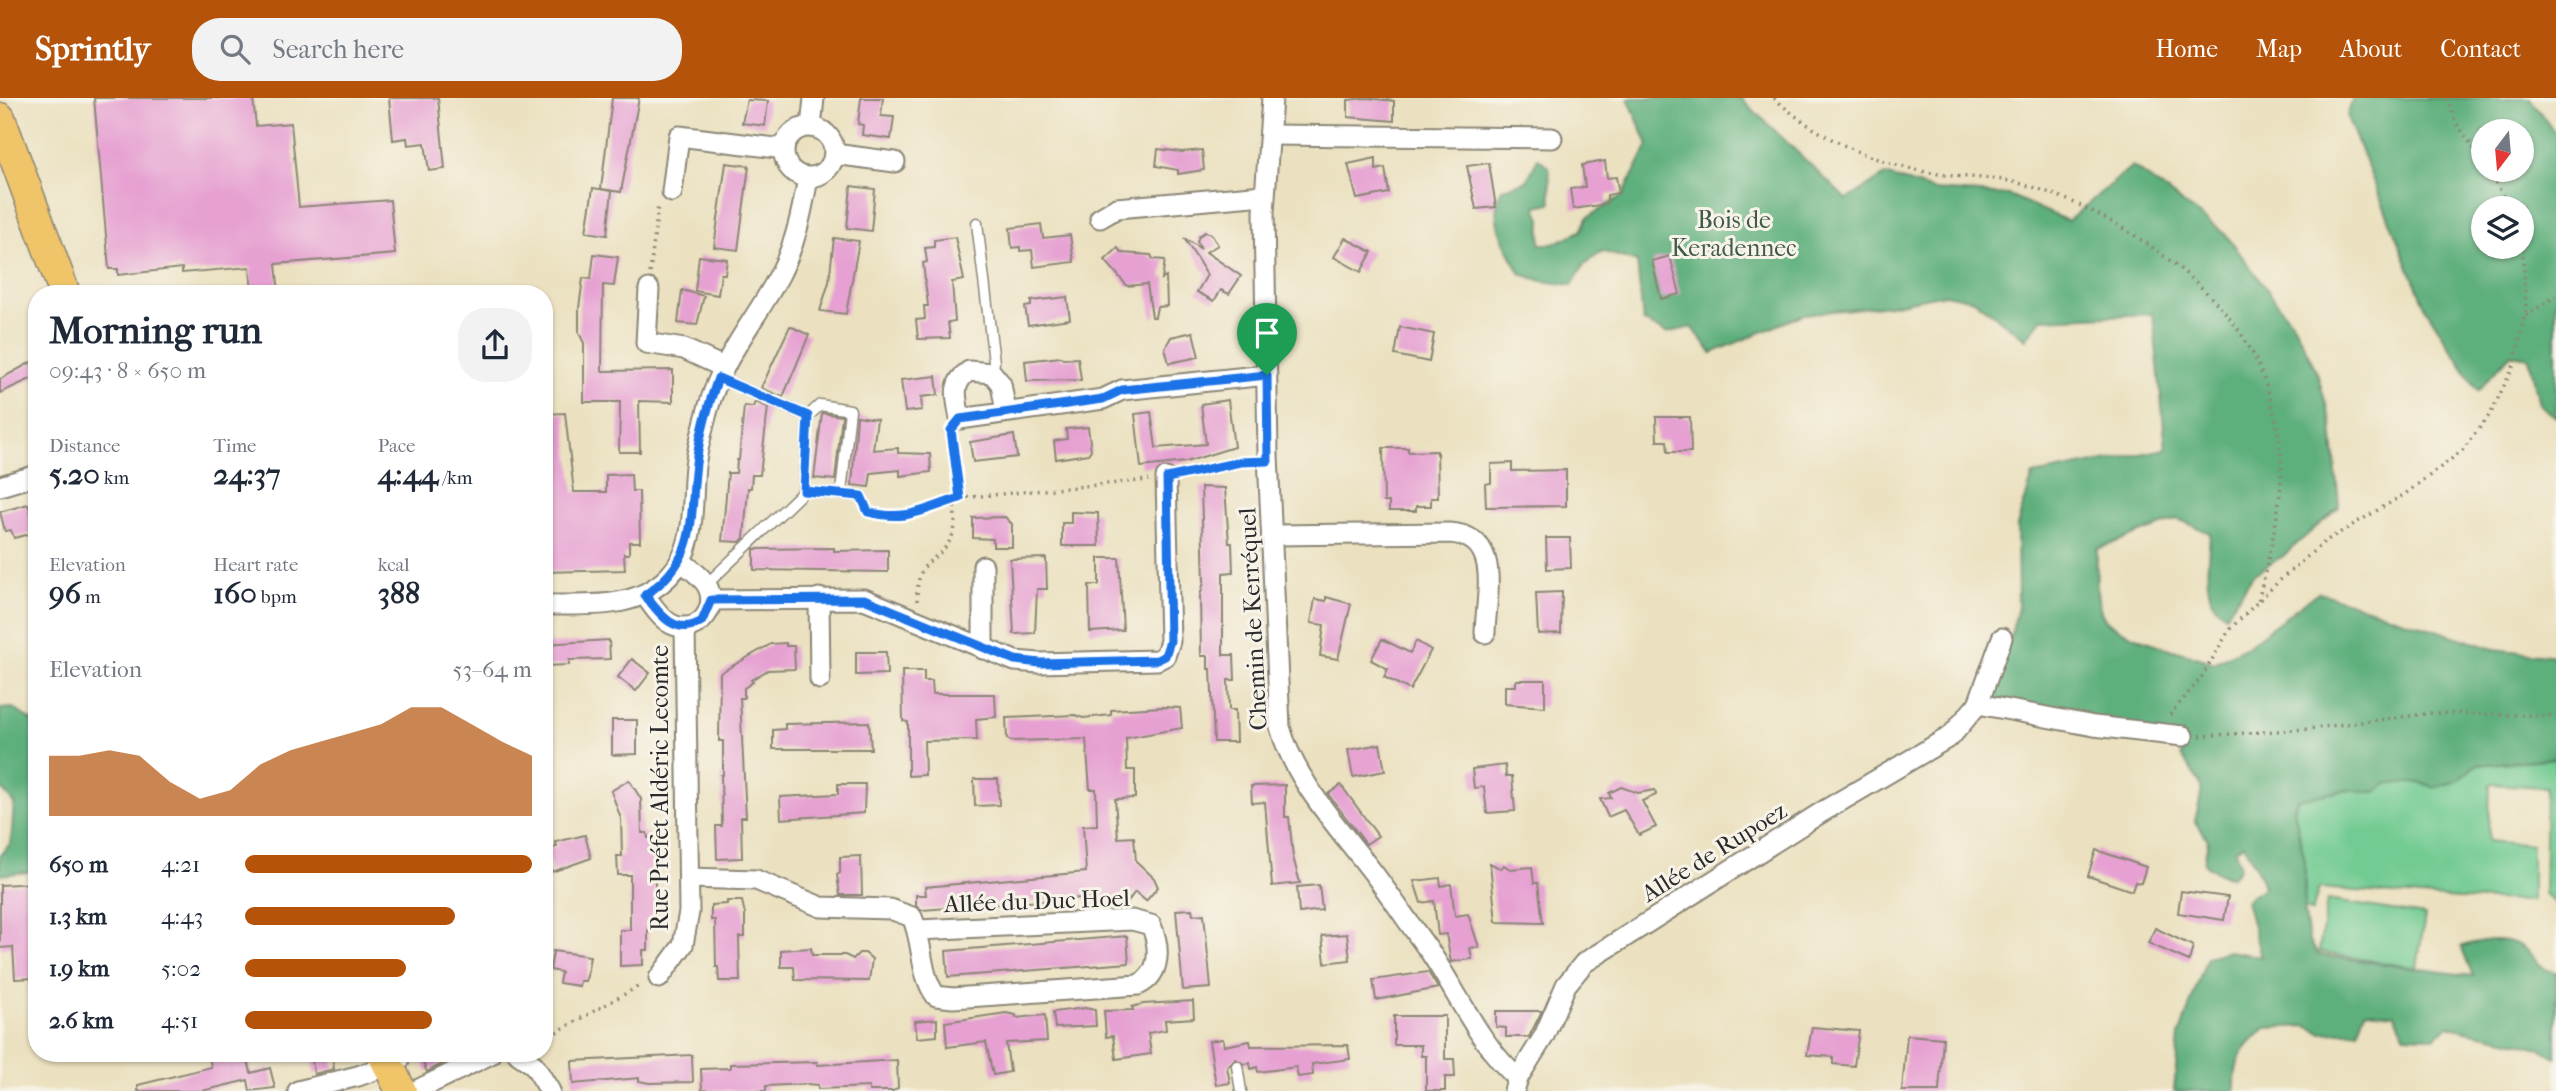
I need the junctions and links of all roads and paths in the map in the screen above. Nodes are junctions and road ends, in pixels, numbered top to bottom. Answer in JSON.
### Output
{"nodes":[{"id":1,"x":814,"y":98,"type":"edge"},
{"id":2,"x":1272,"y":98,"type":"edge"},
{"id":3,"x":1774,"y":98,"type":"edge"},
{"id":4,"x":2447,"y":98,"type":"edge"},
{"id":5,"x":0,"y":118,"type":"edge"},
{"id":6,"x":811,"y":127,"type":"junction"},
{"id":7,"x":1270,"y":135,"type":"junction"},
{"id":8,"x":1552,"y":138,"type":"dead end"},
{"id":9,"x":2471,"y":143,"type":"edge"},
{"id":10,"x":784,"y":149,"type":"junction"},
{"id":11,"x":834,"y":154,"type":"junction"},
{"id":12,"x":895,"y":162,"type":"dead end"},
{"id":13,"x":808,"y":177,"type":"junction"},
{"id":14,"x":672,"y":192,"type":"joint"},
{"id":15,"x":1264,"y":195,"type":"junction"},
{"id":16,"x":1100,"y":219,"type":"dead end"},
{"id":17,"x":977,"y":223,"type":"dead end"},
{"id":18,"x":2523,"y":259,"type":"edge"},
{"id":19,"x":62,"y":285,"type":"edge"},
{"id":20,"x":649,"y":289,"type":"joint"},
{"id":21,"x":2556,"y":296,"type":"edge"},
{"id":22,"x":2524,"y":317,"type":"junction"},
{"id":23,"x":720,"y":372,"type":"junction"},
{"id":24,"x":992,"y":373,"type":"junction"},
{"id":25,"x":1267,"y":375,"type":"junction"},
{"id":26,"x":1006,"y":412,"type":"junction"},
{"id":27,"x":808,"y":416,"type":"junction"},
{"id":28,"x":960,"y":419,"type":"junction"},
{"id":29,"x":1268,"y":461,"type":"junction"},
{"id":30,"x":28,"y":478,"type":"edge"},
{"id":31,"x":1167,"y":478,"type":"junction"},
{"id":32,"x":0,"y":486,"type":"edge"},
{"id":33,"x":804,"y":491,"type":"junction"},
{"id":34,"x":841,"y":494,"type":"junction"},
{"id":35,"x":861,"y":496,"type":"joint"},
{"id":36,"x":960,"y":498,"type":"junction"},
{"id":37,"x":954,"y":500,"type":"junction"},
{"id":38,"x":1273,"y":535,"type":"junction"},
{"id":39,"x":681,"y":561,"type":"junction"},
{"id":40,"x":983,"y":566,"type":"dead end"},
{"id":41,"x":709,"y":592,"type":"junction"},
{"id":42,"x":645,"y":595,"type":"junction"},
{"id":43,"x":819,"y":598,"type":"junction"},
{"id":44,"x":2258,"y":602,"type":"junction"},
{"id":45,"x":553,"y":605,"type":"edge"},
{"id":46,"x":911,"y":617,"type":"junction"},
{"id":47,"x":685,"y":627,"type":"junction"},
{"id":48,"x":1485,"y":633,"type":"dead end"},
{"id":49,"x":2002,"y":638,"type":"dead end"},
{"id":50,"x":983,"y":649,"type":"junction"},
{"id":51,"x":820,"y":679,"type":"dead end"},
{"id":52,"x":1978,"y":704,"type":"junction"},
{"id":53,"x":2556,"y":716,"type":"edge"},
{"id":54,"x":2158,"y":734,"type":"junction"},
{"id":55,"x":2183,"y":736,"type":"joint"},
{"id":56,"x":690,"y":878,"type":"junction"},
{"id":57,"x":918,"y":930,"type":"junction"},
{"id":58,"x":659,"y":978,"type":"joint"},
{"id":59,"x":553,"y":1034,"type":"edge"},
{"id":60,"x":474,"y":1062,"type":"edge"},
{"id":61,"x":528,"y":1062,"type":"edge"},
{"id":62,"x":394,"y":1065,"type":"edge"},
{"id":63,"x":1237,"y":1066,"type":"dead end"},
{"id":64,"x":1516,"y":1084,"type":"edge"},
{"id":65,"x":298,"y":1091,"type":"edge"},
{"id":66,"x":414,"y":1091,"type":"edge"},
{"id":67,"x":550,"y":1091,"type":"edge"},
{"id":68,"x":1241,"y":1091,"type":"edge"}],
"edges":[{"from":1,"to":6,"type":"street"},
{"from":2,"to":7,"type":"street","name":"Chemin de Kerréquel"},
{"from":3,"to":44,"type":"path"},
{"from":4,"to":9,"type":"path"},
{"from":5,"to":19,"type":"main road"},
{"from":6,"to":10,"type":"street"},
{"from":6,"to":11,"type":"street"},
{"from":7,"to":8,"type":"street"},
{"from":7,"to":15,"type":"street","name":"Chemin de Kerréquel"},
{"from":10,"to":13,"type":"street"},
{"from":10,"to":14,"type":"street"},
{"from":11,"to":12,"type":"street"},
{"from":11,"to":13,"type":"street"},
{"from":13,"to":23,"type":"street"},
{"from":14,"to":20,"type":"path"},
{"from":15,"to":16,"type":"street"},
{"from":15,"to":25,"type":"street","name":"Chemin de Kerréquel"},
{"from":17,"to":24,"type":"lane"},
{"from":18,"to":22,"type":"path"},
{"from":20,"to":23,"type":"street"},
{"from":21,"to":22,"type":"path"},
{"from":22,"to":44,"type":"path"},
{"from":23,"to":27,"type":"lane"},
{"from":23,"to":39,"type":"street"},
{"from":24,"to":26,"type":"street"},
{"from":24,"to":28,"type":"street"},
{"from":25,"to":26,"type":"street"},
{"from":25,"to":29,"type":"street","name":"Chemin de Kerréquel"},
{"from":26,"to":28,"type":"street"},
{"from":27,"to":33,"type":"lane"},
{"from":27,"to":34,"type":"lane"},
{"from":28,"to":36,"type":"path"},
{"from":29,"to":31,"type":"path"},
{"from":29,"to":38,"type":"street","name":"Chemin de Kerréquel"},
{"from":30,"to":32,"type":"street"},
{"from":31,"to":36,"type":"path"},
{"from":31,"to":50,"type":"street"},
{"from":33,"to":34,"type":"lane"},
{"from":33,"to":41,"type":"lane"},
{"from":34,"to":35,"type":"lane"},
{"from":35,"to":37,"type":"path"},
{"from":36,"to":37,"type":"path"},
{"from":37,"to":46,"type":"path"},
{"from":38,"to":48,"type":"street"},
{"from":38,"to":64,"type":"street","name":"Chemin de Kerréquel"},
{"from":39,"to":41,"type":"street"},
{"from":39,"to":42,"type":"street"},
{"from":40,"to":50,"type":"street"},
{"from":41,"to":43,"type":"street"},
{"from":41,"to":47,"type":"street"},
{"from":42,"to":45,"type":"street"},
{"from":42,"to":47,"type":"street"},
{"from":43,"to":46,"type":"street"},
{"from":43,"to":51,"type":"street"},
{"from":44,"to":54,"type":"path"},
{"from":46,"to":50,"type":"street"},
{"from":47,"to":56,"type":"street","name":"Rue Préfet Aldéric Lecomte"},
{"from":49,"to":52,"type":"street","name":"Allée de Rupoez"},
{"from":52,"to":54,"type":"street"},
{"from":52,"to":64,"type":"street","name":"Allée de Rupoez"},
{"from":53,"to":55,"type":"path"},
{"from":54,"to":55,"type":"street"},
{"from":56,"to":57,"type":"street","name":"Allée du Duc Hoel"},
{"from":56,"to":58,"type":"street","name":"Rue Préfet Aldéric Lecomte"},
{"from":57,"to":57,"type":"street","name":"Allée du Duc Hoel"},
{"from":58,"to":59,"type":"path"},
{"from":60,"to":66,"type":"street"},
{"from":61,"to":67,"type":"street"},
{"from":62,"to":65,"type":"street"},
{"from":62,"to":66,"type":"main road"},
{"from":63,"to":68,"type":"lane"}]}
